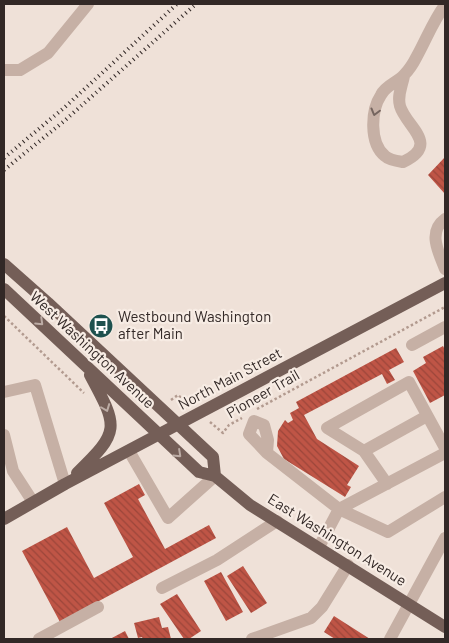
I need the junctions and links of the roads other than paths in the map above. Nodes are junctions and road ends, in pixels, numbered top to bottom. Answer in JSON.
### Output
{"nodes":[{"id":1,"x":88,"y":4,"type":"edge"},
{"id":2,"x":445,"y":5,"type":"edge"},
{"id":3,"x":4,"y":70,"type":"edge"},
{"id":4,"x":404,"y":76,"type":"junction"},
{"id":5,"x":445,"y":218,"type":"edge"},
{"id":6,"x":4,"y":264,"type":"edge"},
{"id":7,"x":445,"y":269,"type":"edge"},
{"id":8,"x":445,"y":283,"type":"edge"},
{"id":9,"x":4,"y":289,"type":"edge"},
{"id":10,"x":445,"y":327,"type":"edge"},
{"id":11,"x":412,"y":345,"type":"dead end"},
{"id":12,"x":84,"y":364,"type":"junction"},
{"id":13,"x":4,"y":392,"type":"edge"},
{"id":14,"x":427,"y":416,"type":"junction"},
{"id":15,"x":178,"y":424,"type":"junction"},
{"id":16,"x":4,"y":435,"type":"edge"},
{"id":17,"x":158,"y":435,"type":"junction"},
{"id":18,"x":445,"y":448,"type":"edge"},
{"id":19,"x":129,"y":451,"type":"junction"},
{"id":20,"x":364,"y":451,"type":"junction"},
{"id":21,"x":267,"y":453,"type":"dead end"},
{"id":22,"x":445,"y":453,"type":"edge"},
{"id":23,"x":215,"y":476,"type":"junction"},
{"id":24,"x":66,"y":484,"type":"junction"},
{"id":25,"x":387,"y":484,"type":"junction"},
{"id":26,"x":445,"y":498,"type":"edge"},
{"id":27,"x":33,"y":502,"type":"junction"},
{"id":28,"x":339,"y":509,"type":"junction"},
{"id":29,"x":5,"y":515,"type":"edge"},
{"id":30,"x":277,"y":521,"type":"junction"},
{"id":31,"x":445,"y":538,"type":"edge"},
{"id":32,"x":319,"y":547,"type":"junction"},
{"id":33,"x":348,"y":565,"type":"junction"},
{"id":34,"x":162,"y":588,"type":"dead end"},
{"id":35,"x":410,"y":605,"type":"junction"},
{"id":36,"x":98,"y":606,"type":"dead end"},
{"id":37,"x":445,"y":627,"type":"edge"},
{"id":38,"x":39,"y":639,"type":"edge"},
{"id":39,"x":252,"y":639,"type":"edge"},
{"id":40,"x":390,"y":639,"type":"edge"}],
"edges":[{"from":1,"to":3,"type":"street"},
{"from":2,"to":4,"type":"street"},
{"from":4,"to":4,"type":"street","one_way":true},
{"from":5,"to":7,"type":"street"},
{"from":6,"to":15,"type":"main road","name":"West Washington Avenue"},
{"from":8,"to":15,"type":"main road","name":"North Main Street"},
{"from":9,"to":12,"type":"main road","name":"West Washington Avenue","one_way":true},
{"from":10,"to":11,"type":"street"},
{"from":12,"to":17,"type":"main road","name":"West Washington Avenue"},
{"from":12,"to":24,"type":"main road","one_way":true},
{"from":13,"to":24,"type":"street"},
{"from":14,"to":18,"type":"street"},
{"from":14,"to":20,"type":"street"},
{"from":14,"to":20,"type":"street"},
{"from":15,"to":17,"type":"main road","name":"North Main Street"},
{"from":15,"to":23,"type":"main road"},
{"from":16,"to":27,"type":"street"},
{"from":17,"to":19,"type":"main road","name":"North Main Street"},
{"from":17,"to":23,"type":"main road","name":"East Washington Avenue","one_way":true},
{"from":19,"to":23,"type":"street"},
{"from":19,"to":24,"type":"main road","name":"North Main Street"},
{"from":20,"to":25,"type":"street"},
{"from":21,"to":28,"type":"street"},
{"from":22,"to":25,"type":"street"},
{"from":23,"to":30,"type":"main road","name":"East Washington Avenue"},
{"from":24,"to":27,"type":"main road","name":"North Main Street"},
{"from":25,"to":28,"type":"street"},
{"from":26,"to":28,"type":"street"},
{"from":27,"to":29,"type":"main road","name":"North Main Street"},
{"from":28,"to":32,"type":"street"},
{"from":30,"to":32,"type":"main road","name":"East Washington Avenue"},
{"from":30,"to":34,"type":"street"},
{"from":31,"to":35,"type":"street"},
{"from":32,"to":33,"type":"main road","name":"East Washington Avenue"},
{"from":33,"to":35,"type":"main road","name":"East Washington Avenue"},
{"from":33,"to":39,"type":"street"},
{"from":35,"to":37,"type":"main road","name":"East Washington Avenue"},
{"from":35,"to":40,"type":"street"},
{"from":36,"to":38,"type":"street"}]}
